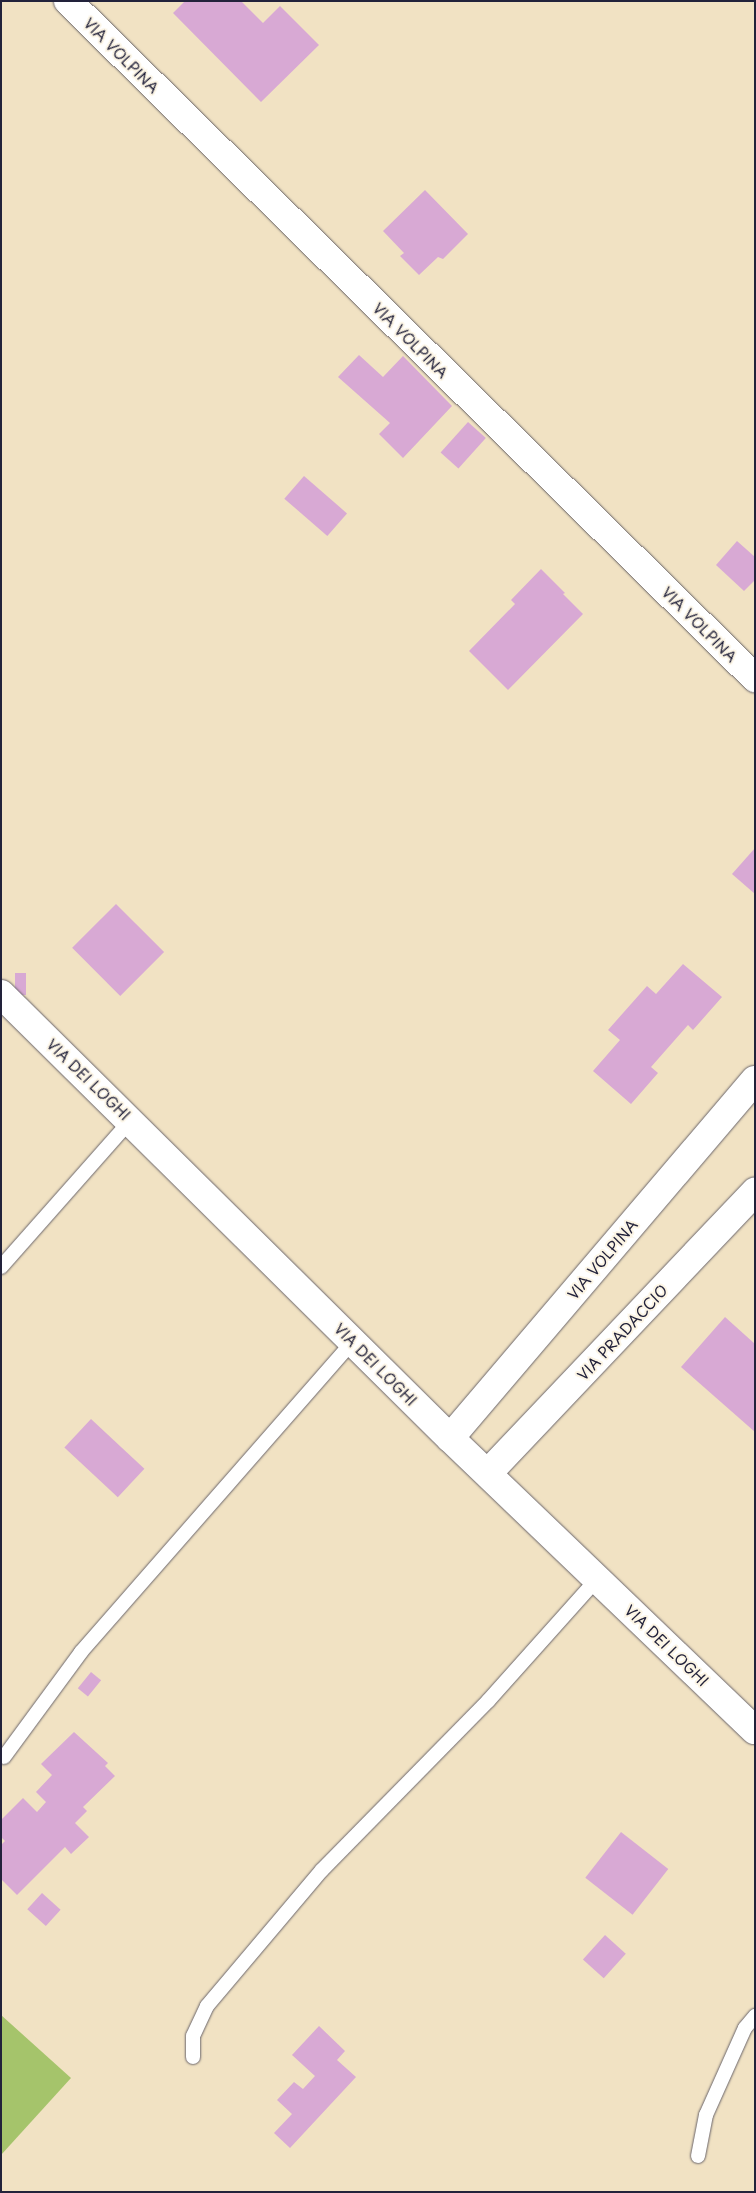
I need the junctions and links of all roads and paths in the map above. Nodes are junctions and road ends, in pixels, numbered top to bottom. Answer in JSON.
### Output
{"nodes":[{"id":1,"x":68,"y":1,"type":"edge"},
{"id":2,"x":755,"y":678,"type":"edge"},
{"id":3,"x":1,"y":994,"type":"edge"},
{"id":4,"x":755,"y":1080,"type":"edge"},
{"id":5,"x":131,"y":1120,"type":"junction"},
{"id":6,"x":755,"y":1192,"type":"edge"},
{"id":7,"x":1,"y":1267,"type":"edge"},
{"id":8,"x":353,"y":1341,"type":"junction"},
{"id":9,"x":450,"y":1438,"type":"junction"},
{"id":10,"x":488,"y":1473,"type":"junction"},
{"id":11,"x":598,"y":1578,"type":"junction"},
{"id":12,"x":755,"y":1730,"type":"edge"},
{"id":13,"x":4,"y":1757,"type":"dead end"},
{"id":14,"x":755,"y":2016,"type":"edge"},
{"id":15,"x":193,"y":2057,"type":"dead end"},
{"id":16,"x":698,"y":2156,"type":"dead end"}],
"edges":[{"from":1,"to":2,"type":"street","name":"VIA VOLPINA"},
{"from":3,"to":5,"type":"street","name":"VIA DEI LOGHI"},
{"from":4,"to":9,"type":"street","name":"VIA VOLPINA"},
{"from":5,"to":7,"type":"lane"},
{"from":5,"to":8,"type":"street","name":"VIA DEI LOGHI"},
{"from":6,"to":10,"type":"street","name":"VIA PRADACCIO"},
{"from":8,"to":9,"type":"street","name":"VIA DEI LOGHI"},
{"from":8,"to":13,"type":"lane"},
{"from":9,"to":10,"type":"street","name":"VIA DEI LOGHI"},
{"from":10,"to":11,"type":"street","name":"VIA DEI LOGHI"},
{"from":11,"to":12,"type":"street","name":"VIA DEI LOGHI"},
{"from":11,"to":15,"type":"lane"},
{"from":14,"to":16,"type":"lane"}]}
